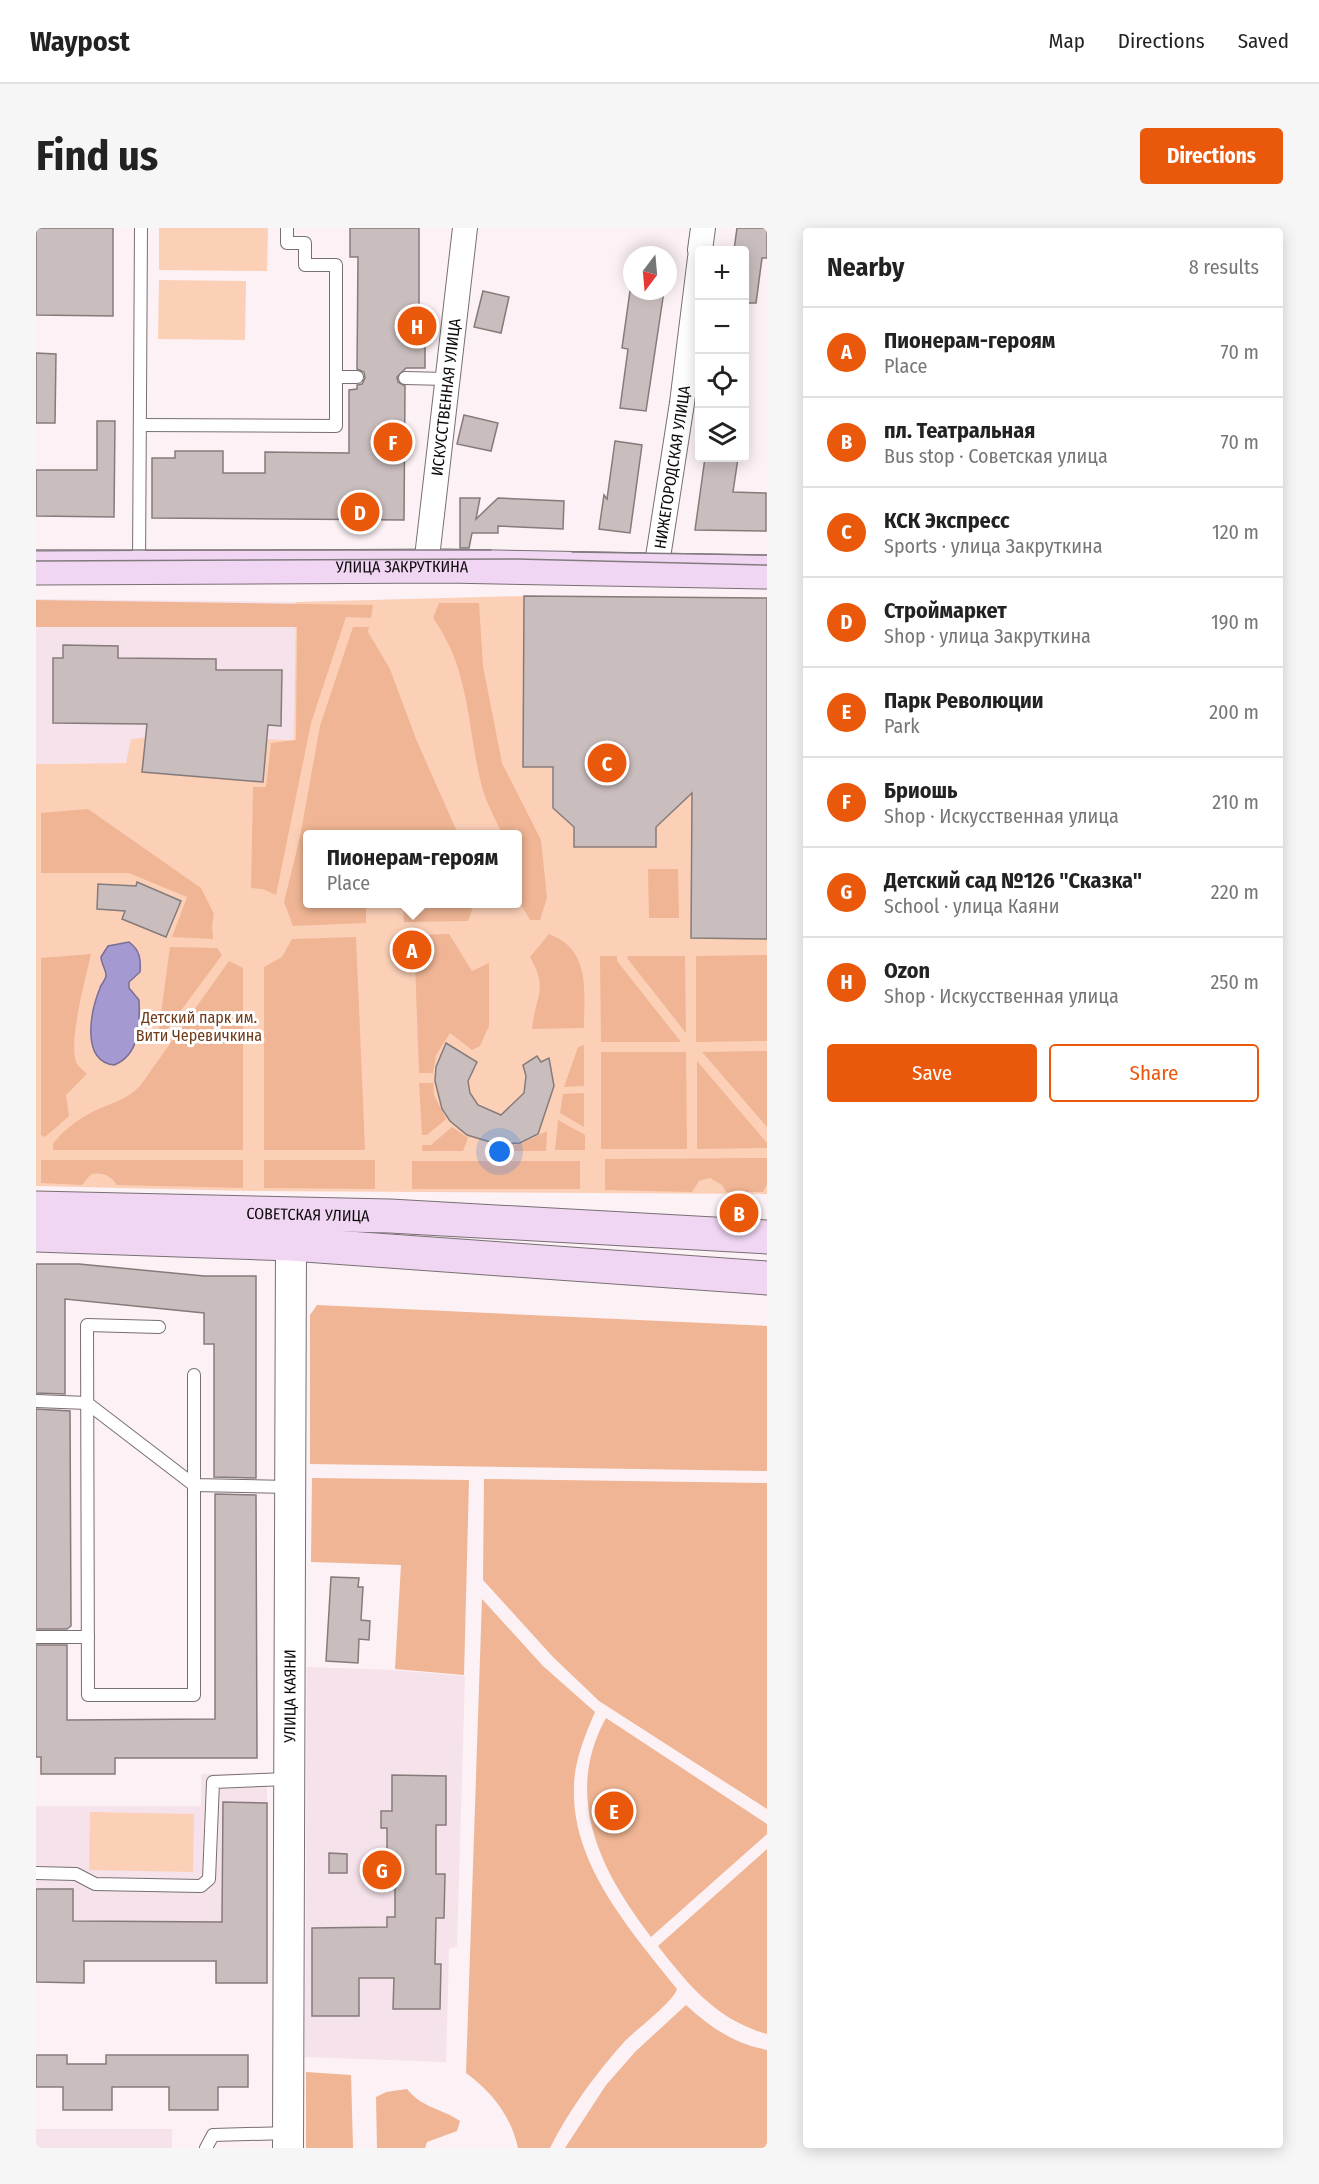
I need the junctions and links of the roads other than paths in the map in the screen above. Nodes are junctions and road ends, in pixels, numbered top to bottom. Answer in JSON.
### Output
{"nodes":[{"id":1,"x":141,"y":228,"type":"edge"},
{"id":2,"x":287,"y":228,"type":"edge"},
{"id":3,"x":465,"y":228,"type":"edge"},
{"id":4,"x":703,"y":228,"type":"edge"},
{"id":5,"x":701,"y":246,"type":"edge"},
{"id":6,"x":695,"y":292,"type":"edge"},
{"id":7,"x":336,"y":377,"type":"junction"},
{"id":8,"x":357,"y":377,"type":"dead end"},
{"id":9,"x":405,"y":378,"type":"dead end"},
{"id":10,"x":447,"y":379,"type":"junction"},
{"id":11,"x":140,"y":424,"type":"junction"},
{"id":12,"x":426,"y":566,"type":"junction"},
{"id":13,"x":139,"y":567,"type":"junction"},
{"id":14,"x":36,"y":568,"type":"edge"},
{"id":15,"x":656,"y":570,"type":"junction"},
{"id":16,"x":767,"y":572,"type":"edge"},
{"id":17,"x":36,"y":1208,"type":"edge"},
{"id":18,"x":578,"y":1226,"type":"junction"},
{"id":19,"x":36,"y":1235,"type":"edge"},
{"id":20,"x":767,"y":1237,"type":"edge"},
{"id":21,"x":291,"y":1244,"type":"junction"},
{"id":22,"x":574,"y":1264,"type":"junction"},
{"id":23,"x":767,"y":1278,"type":"edge"},
{"id":24,"x":159,"y":1326,"type":"dead end"},
{"id":25,"x":194,"y":1375,"type":"dead end"},
{"id":26,"x":36,"y":1401,"type":"edge"},
{"id":27,"x":87,"y":1403,"type":"junction"},
{"id":28,"x":194,"y":1485,"type":"junction"},
{"id":29,"x":289,"y":1487,"type":"junction"},
{"id":30,"x":36,"y":1637,"type":"edge"},
{"id":31,"x":88,"y":1637,"type":"junction"},
{"id":32,"x":288,"y":1779,"type":"junction"},
{"id":33,"x":36,"y":1873,"type":"edge"},
{"id":34,"x":288,"y":2140,"type":"edge"},
{"id":35,"x":206,"y":2148,"type":"edge"}],
"edges":[{"from":1,"to":11,"type":"lane"},
{"from":2,"to":7,"type":"lane"},
{"from":3,"to":10,"type":"street","name":"ИСКУССТВЕННАЯ УЛИЦА"},
{"from":4,"to":5,"type":"street"},
{"from":6,"to":15,"type":"street","name":"НИЖЕГОРОДСКАЯ УЛИЦА"},
{"from":7,"to":8,"type":"lane"},
{"from":7,"to":11,"type":"lane"},
{"from":9,"to":10,"type":"lane"},
{"from":10,"to":12,"type":"street","name":"ИСКУССТВЕННАЯ УЛИЦА"},
{"from":11,"to":13,"type":"lane"},
{"from":12,"to":13,"type":"main road","name":"УЛИЦА ЗАКРУТКИНА"},
{"from":12,"to":15,"type":"main road","name":"УЛИЦА ЗАКРУТКИНА"},
{"from":13,"to":14,"type":"main road","name":"УЛИЦА ЗАКРУТКИНА"},
{"from":15,"to":16,"type":"main road","name":"УЛИЦА ЗАКРУТКИНА"},
{"from":17,"to":18,"type":"main road","name":"СОВЕТСКАЯ УЛИЦА"},
{"from":18,"to":20,"type":"main road","name":"СОВЕТСКАЯ УЛИЦА"},
{"from":18,"to":22,"type":"street"},
{"from":19,"to":21,"type":"main road","name":"СОВЕТСКАЯ УЛИЦА"},
{"from":21,"to":22,"type":"main road","name":"СОВЕТСКАЯ УЛИЦА"},
{"from":21,"to":29,"type":"street","name":"УЛИЦА КАЯНИ"},
{"from":22,"to":23,"type":"main road","name":"СОВЕТСКАЯ УЛИЦА"},
{"from":24,"to":27,"type":"lane"},
{"from":25,"to":28,"type":"lane"},
{"from":26,"to":27,"type":"lane"},
{"from":27,"to":28,"type":"lane"},
{"from":27,"to":31,"type":"lane"},
{"from":28,"to":29,"type":"lane"},
{"from":28,"to":31,"type":"lane"},
{"from":29,"to":32,"type":"street","name":"УЛИЦА КАЯНИ"},
{"from":30,"to":31,"type":"lane"},
{"from":32,"to":33,"type":"lane"},
{"from":32,"to":34,"type":"street","name":"УЛИЦА КАЯНИ"},
{"from":34,"to":35,"type":"lane"}]}
